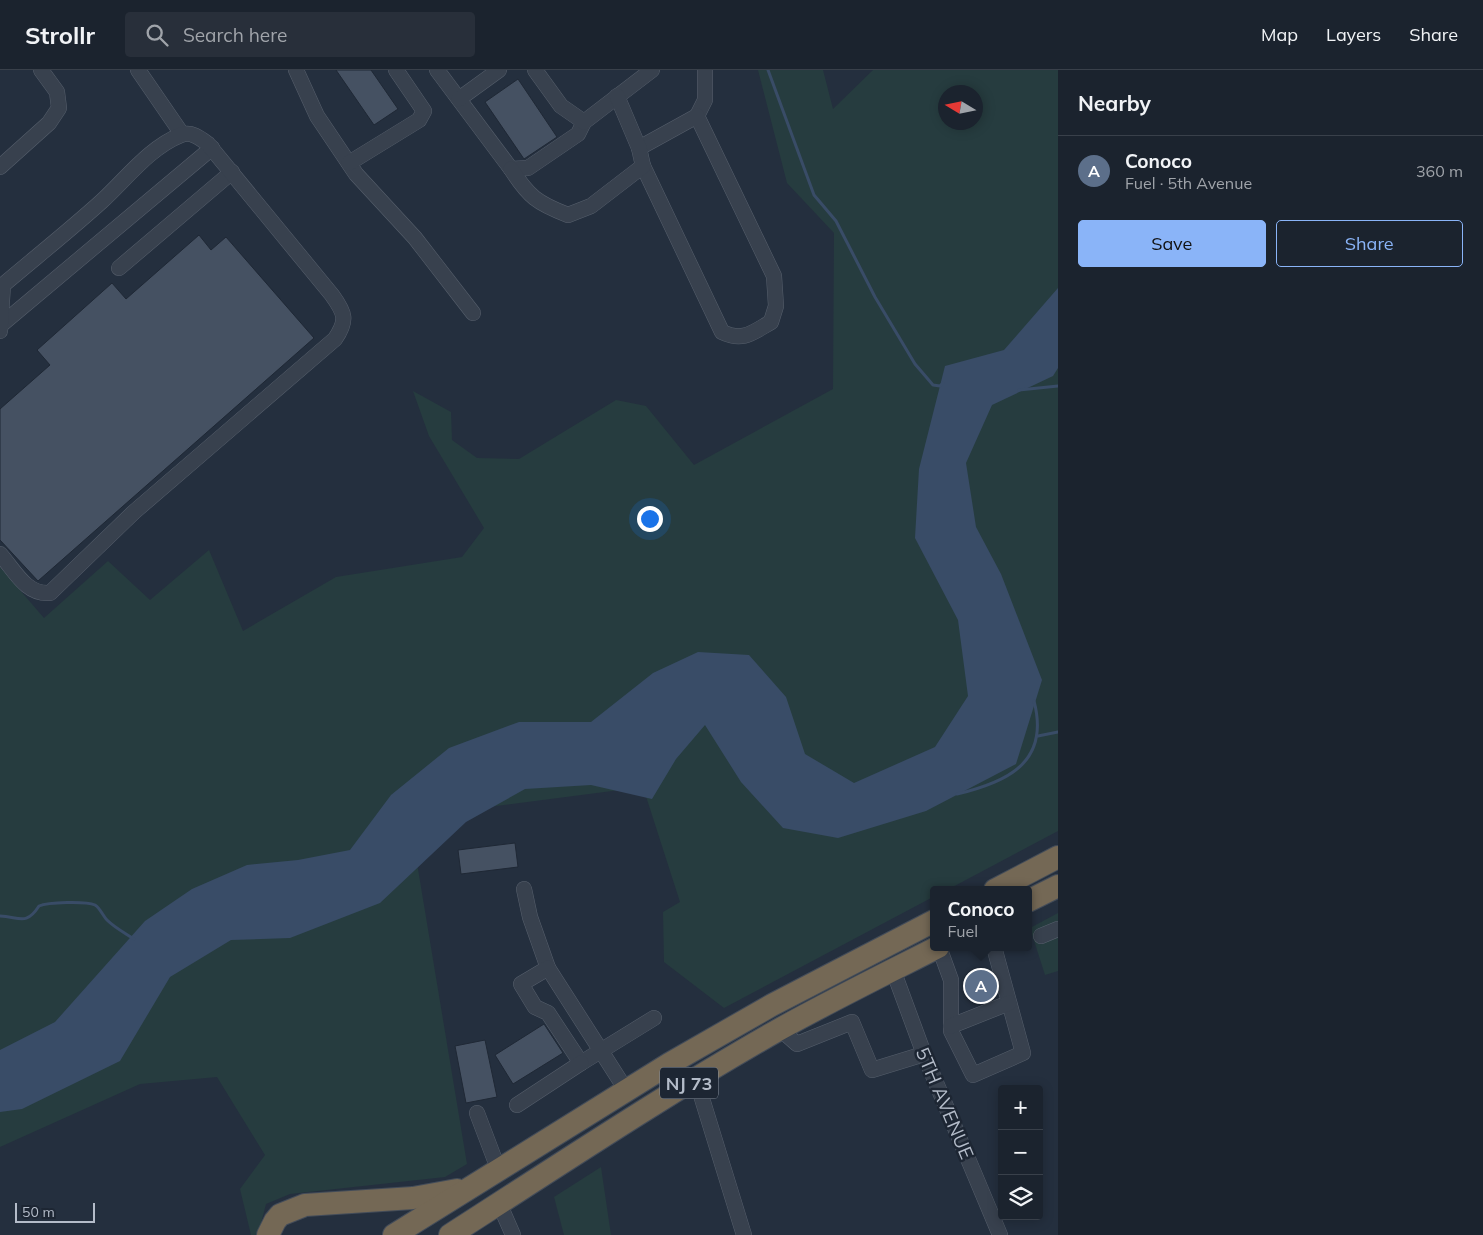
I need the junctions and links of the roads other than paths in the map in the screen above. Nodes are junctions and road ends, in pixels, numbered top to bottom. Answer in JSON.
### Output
{"nodes":[{"id":1,"x":41,"y":70,"type":"edge"},
{"id":2,"x":138,"y":70,"type":"edge"},
{"id":3,"x":296,"y":70,"type":"edge"},
{"id":4,"x":396,"y":70,"type":"edge"},
{"id":5,"x":437,"y":70,"type":"edge"},
{"id":6,"x":499,"y":70,"type":"edge"},
{"id":7,"x":535,"y":70,"type":"edge"},
{"id":8,"x":652,"y":70,"type":"edge"},
{"id":9,"x":705,"y":70,"type":"edge"},
{"id":10,"x":617,"y":96,"type":"junction"},
{"id":11,"x":459,"y":100,"type":"junction"},
{"id":12,"x":697,"y":116,"type":"junction"},
{"id":13,"x":584,"y":122,"type":"junction"},
{"id":14,"x":182,"y":134,"type":"junction"},
{"id":15,"x":212,"y":148,"type":"junction"},
{"id":16,"x":639,"y":148,"type":"junction"},
{"id":17,"x":349,"y":163,"type":"junction"},
{"id":18,"x":643,"y":166,"type":"junction"},
{"id":19,"x":0,"y":167,"type":"edge"},
{"id":20,"x":510,"y":169,"type":"junction"},
{"id":21,"x":232,"y":172,"type":"junction"},
{"id":22,"x":119,"y":268,"type":"dead end"},
{"id":23,"x":473,"y":313,"type":"dead end"},
{"id":24,"x":1,"y":327,"type":"edge"},
{"id":25,"x":0,"y":554,"type":"edge"},
{"id":26,"x":1058,"y":857,"type":"edge"},
{"id":27,"x":1002,"y":886,"type":"edge"},
{"id":28,"x":1058,"y":886,"type":"edge"},
{"id":29,"x":524,"y":889,"type":"dead end"},
{"id":30,"x":1032,"y":899,"type":"edge"},
{"id":31,"x":930,"y":923,"type":"edge"},
{"id":32,"x":1058,"y":929,"type":"edge"},
{"id":33,"x":1041,"y":936,"type":"dead end"},
{"id":34,"x":931,"y":951,"type":"edge"},
{"id":35,"x":940,"y":951,"type":"edge"},
{"id":36,"x":995,"y":951,"type":"edge"},
{"id":37,"x":548,"y":968,"type":"junction"},
{"id":38,"x":893,"y":970,"type":"junction"},
{"id":39,"x":830,"y":1002,"type":"junction"},
{"id":40,"x":1009,"y":1003,"type":"junction"},
{"id":41,"x":654,"y":1018,"type":"dead end"},
{"id":42,"x":951,"y":1026,"type":"junction"},
{"id":43,"x":840,"y":1027,"type":"junction"},
{"id":44,"x":780,"y":1029,"type":"junction"},
{"id":45,"x":600,"y":1051,"type":"junction"},
{"id":46,"x":924,"y":1054,"type":"junction"},
{"id":47,"x":582,"y":1063,"type":"junction"},
{"id":48,"x":696,"y":1079,"type":"junction"},
{"id":49,"x":626,"y":1090,"type":"junction"},
{"id":50,"x":517,"y":1105,"type":"dead end"},
{"id":51,"x":477,"y":1113,"type":"dead end"},
{"id":52,"x":499,"y":1171,"type":"junction"},
{"id":53,"x":475,"y":1186,"type":"junction"},
{"id":54,"x":499,"y":1203,"type":"junction"},
{"id":55,"x":268,"y":1235,"type":"edge"},
{"id":56,"x":394,"y":1235,"type":"edge"},
{"id":57,"x":450,"y":1235,"type":"edge"},
{"id":58,"x":513,"y":1235,"type":"edge"},
{"id":59,"x":744,"y":1235,"type":"edge"},
{"id":60,"x":1000,"y":1235,"type":"edge"}],
"edges":[{"from":1,"to":19,"type":"street"},
{"from":2,"to":14,"type":"street"},
{"from":3,"to":17,"type":"street"},
{"from":4,"to":17,"type":"street"},
{"from":5,"to":11,"type":"street"},
{"from":6,"to":11,"type":"street"},
{"from":7,"to":13,"type":"street"},
{"from":8,"to":10,"type":"street"},
{"from":9,"to":12,"type":"street"},
{"from":10,"to":13,"type":"street"},
{"from":10,"to":16,"type":"street"},
{"from":11,"to":20,"type":"street"},
{"from":12,"to":16,"type":"street"},
{"from":12,"to":18,"type":"street"},
{"from":13,"to":20,"type":"street"},
{"from":14,"to":15,"type":"street"},
{"from":14,"to":24,"type":"street"},
{"from":15,"to":21,"type":"street"},
{"from":15,"to":24,"type":"street"},
{"from":16,"to":18,"type":"street"},
{"from":17,"to":23,"type":"street"},
{"from":18,"to":20,"type":"street"},
{"from":21,"to":22,"type":"street"},
{"from":21,"to":25,"type":"street"},
{"from":26,"to":27,"type":"highway"},
{"from":28,"to":30,"type":"highway"},
{"from":29,"to":37,"type":"street"},
{"from":31,"to":49,"type":"highway","number":"NJ 73"},
{"from":32,"to":33,"type":"street"},
{"from":34,"to":38,"type":"highway","number":"NJ 73"},
{"from":35,"to":42,"type":"street"},
{"from":36,"to":40,"type":"street"},
{"from":37,"to":45,"type":"street"},
{"from":37,"to":47,"type":"street"},
{"from":38,"to":39,"type":"highway","number":"NJ 73"},
{"from":38,"to":46,"type":"street","name":"5TH AVENUE"},
{"from":39,"to":43,"type":"street"},
{"from":39,"to":44,"type":"highway","number":"NJ 73"},
{"from":40,"to":42,"type":"street"},
{"from":40,"to":42,"type":"street"},
{"from":41,"to":45,"type":"street"},
{"from":43,"to":44,"type":"street"},
{"from":43,"to":46,"type":"street"},
{"from":44,"to":48,"type":"highway","number":"NJ 73"},
{"from":45,"to":47,"type":"street"},
{"from":45,"to":49,"type":"street"},
{"from":46,"to":60,"type":"street","name":"5TH AVENUE"},
{"from":47,"to":50,"type":"street"},
{"from":48,"to":54,"type":"highway","number":"NJ 73"},
{"from":48,"to":59,"type":"street"},
{"from":49,"to":52,"type":"highway","number":"NJ 73"},
{"from":51,"to":52,"type":"street"},
{"from":52,"to":53,"type":"highway","number":"NJ 73"},
{"from":53,"to":55,"type":"highway"},
{"from":53,"to":56,"type":"highway","number":"NJ 73"},
{"from":54,"to":57,"type":"highway","number":"NJ 73"},
{"from":54,"to":58,"type":"street"}]}
